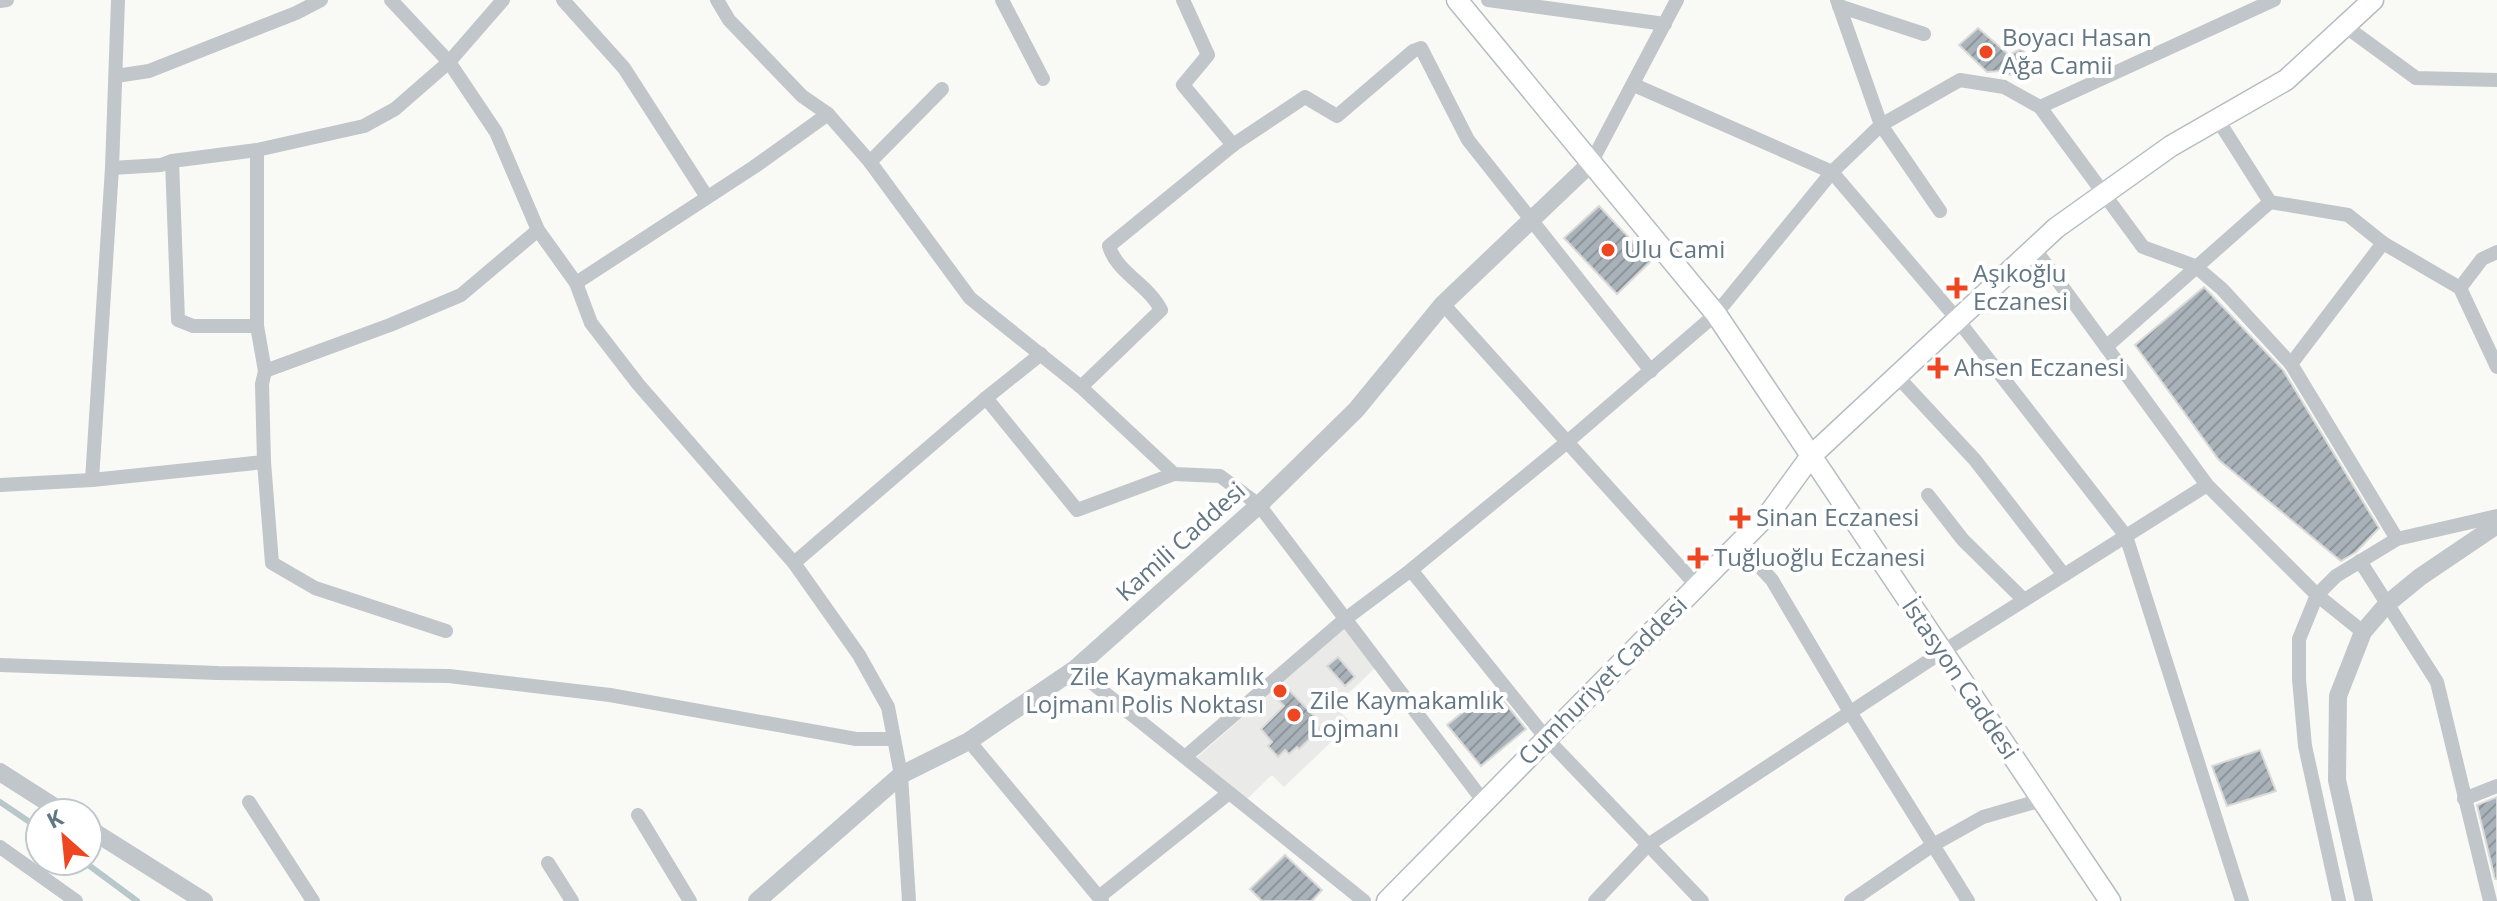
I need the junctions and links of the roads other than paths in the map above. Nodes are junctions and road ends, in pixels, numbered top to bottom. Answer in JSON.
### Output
{"nodes":[{"id":1,"x":7,"y":0,"type":"edge"},
{"id":2,"x":118,"y":0,"type":"edge"},
{"id":3,"x":321,"y":0,"type":"edge"},
{"id":4,"x":391,"y":0,"type":"edge"},
{"id":5,"x":503,"y":0,"type":"edge"},
{"id":6,"x":563,"y":0,"type":"edge"},
{"id":7,"x":717,"y":0,"type":"edge"},
{"id":8,"x":1002,"y":0,"type":"edge"},
{"id":9,"x":1183,"y":0,"type":"edge"},
{"id":10,"x":1457,"y":0,"type":"edge"},
{"id":11,"x":1488,"y":0,"type":"edge"},
{"id":12,"x":1677,"y":0,"type":"edge"},
{"id":13,"x":2274,"y":0,"type":"edge"},
{"id":14,"x":2373,"y":0,"type":"edge"},
{"id":15,"x":0,"y":1,"type":"edge"},
{"id":16,"x":1838,"y":3,"type":"edge"},
{"id":17,"x":1665,"y":24,"type":"junction"},
{"id":18,"x":2345,"y":26,"type":"junction"},
{"id":19,"x":1924,"y":34,"type":"dead end"},
{"id":20,"x":449,"y":62,"type":"junction"},
{"id":21,"x":116,"y":76,"type":"junction"},
{"id":22,"x":1043,"y":79,"type":"dead end"},
{"id":23,"x":2497,"y":80,"type":"edge"},
{"id":24,"x":1634,"y":85,"type":"junction"},
{"id":25,"x":942,"y":89,"type":"dead end"},
{"id":26,"x":2040,"y":107,"type":"junction"},
{"id":27,"x":828,"y":114,"type":"junction"},
{"id":28,"x":2218,"y":120,"type":"junction"},
{"id":29,"x":1881,"y":125,"type":"junction"},
{"id":30,"x":1233,"y":145,"type":"junction"},
{"id":31,"x":257,"y":150,"type":"junction"},
{"id":32,"x":172,"y":161,"type":"junction"},
{"id":33,"x":870,"y":162,"type":"junction"},
{"id":34,"x":1591,"y":163,"type":"junction"},
{"id":35,"x":112,"y":168,"type":"junction"},
{"id":36,"x":1832,"y":172,"type":"junction"},
{"id":37,"x":2104,"y":193,"type":"junction"},
{"id":38,"x":707,"y":197,"type":"junction"},
{"id":39,"x":2270,"y":202,"type":"junction"},
{"id":40,"x":1940,"y":211,"type":"dead end"},
{"id":41,"x":1532,"y":220,"type":"junction"},
{"id":42,"x":538,"y":230,"type":"junction"},
{"id":43,"x":2383,"y":243,"type":"junction"},
{"id":44,"x":2034,"y":248,"type":"junction"},
{"id":45,"x":2497,"y":252,"type":"edge"},
{"id":46,"x":2195,"y":266,"type":"junction"},
{"id":47,"x":576,"y":283,"type":"junction"},
{"id":48,"x":2460,"y":288,"type":"junction"},
{"id":49,"x":1443,"y":304,"type":"junction"},
{"id":50,"x":1716,"y":314,"type":"junction"},
{"id":51,"x":1957,"y":319,"type":"junction"},
{"id":52,"x":257,"y":326,"type":"junction"},
{"id":53,"x":2106,"y":347,"type":"junction"},
{"id":54,"x":1041,"y":354,"type":"junction"},
{"id":55,"x":2291,"y":364,"type":"junction"},
{"id":56,"x":2497,"y":367,"type":"edge"},
{"id":57,"x":265,"y":371,"type":"junction"},
{"id":58,"x":1651,"y":371,"type":"junction"},
{"id":59,"x":1897,"y":376,"type":"junction"},
{"id":60,"x":1081,"y":387,"type":"junction"},
{"id":61,"x":986,"y":398,"type":"junction"},
{"id":62,"x":1566,"y":443,"type":"junction"},
{"id":63,"x":1811,"y":456,"type":"junction"},
{"id":64,"x":264,"y":462,"type":"junction"},
{"id":65,"x":1174,"y":474,"type":"junction"},
{"id":66,"x":92,"y":480,"type":"junction"},
{"id":67,"x":0,"y":485,"type":"edge"},
{"id":68,"x":2207,"y":485,"type":"junction"},
{"id":69,"x":1928,"y":495,"type":"dead end"},
{"id":70,"x":1259,"y":505,"type":"junction"},
{"id":71,"x":2497,"y":516,"type":"edge"},
{"id":72,"x":2497,"y":525,"type":"edge"},
{"id":73,"x":2126,"y":536,"type":"junction"},
{"id":74,"x":2397,"y":539,"type":"junction"},
{"id":75,"x":1739,"y":544,"type":"junction"},
{"id":76,"x":2360,"y":561,"type":"junction"},
{"id":77,"x":794,"y":563,"type":"junction"},
{"id":78,"x":1411,"y":570,"type":"junction"},
{"id":79,"x":2064,"y":575,"type":"junction"},
{"id":80,"x":1697,"y":586,"type":"junction"},
{"id":81,"x":2317,"y":595,"type":"junction"},
{"id":82,"x":2024,"y":600,"type":"junction"},
{"id":83,"x":2387,"y":604,"type":"junction"},
{"id":84,"x":1344,"y":620,"type":"junction"},
{"id":85,"x":446,"y":631,"type":"dead end"},
{"id":86,"x":2363,"y":632,"type":"junction"},
{"id":87,"x":1942,"y":652,"type":"junction"},
{"id":88,"x":0,"y":665,"type":"edge"},
{"id":89,"x":1075,"y":669,"type":"junction"},
{"id":90,"x":1850,"y":712,"type":"junction"},
{"id":91,"x":1546,"y":738,"type":"junction"},
{"id":92,"x":894,"y":739,"type":"junction"},
{"id":93,"x":969,"y":741,"type":"junction"},
{"id":94,"x":1185,"y":757,"type":"junction"},
{"id":95,"x":0,"y":772,"type":"edge"},
{"id":96,"x":901,"y":775,"type":"junction"},
{"id":97,"x":2497,"y":786,"type":"edge"},
{"id":98,"x":1229,"y":793,"type":"junction"},
{"id":99,"x":39,"y":797,"type":"edge"},
{"id":100,"x":2464,"y":799,"type":"junction"},
{"id":101,"x":2042,"y":800,"type":"junction"},
{"id":102,"x":249,"y":802,"type":"dead end"},
{"id":103,"x":1484,"y":802,"type":"junction"},
{"id":104,"x":638,"y":815,"type":"dead end"},
{"id":105,"x":104,"y":838,"type":"edge"},
{"id":106,"x":1648,"y":845,"type":"junction"},
{"id":107,"x":1933,"y":845,"type":"junction"},
{"id":108,"x":0,"y":847,"type":"edge"},
{"id":109,"x":548,"y":863,"type":"dead end"},
{"id":110,"x":1100,"y":899,"type":"edge"},
{"id":111,"x":76,"y":901,"type":"edge"},
{"id":112,"x":204,"y":901,"type":"edge"},
{"id":113,"x":313,"y":901,"type":"edge"},
{"id":114,"x":572,"y":901,"type":"edge"},
{"id":115,"x":690,"y":901,"type":"edge"},
{"id":116,"x":757,"y":901,"type":"edge"},
{"id":117,"x":909,"y":901,"type":"edge"},
{"id":118,"x":1364,"y":901,"type":"edge"},
{"id":119,"x":1387,"y":901,"type":"edge"},
{"id":120,"x":1595,"y":901,"type":"edge"},
{"id":121,"x":1702,"y":901,"type":"edge"},
{"id":122,"x":1851,"y":901,"type":"edge"},
{"id":123,"x":1968,"y":901,"type":"edge"},
{"id":124,"x":2110,"y":901,"type":"edge"},
{"id":125,"x":2242,"y":901,"type":"edge"},
{"id":126,"x":2339,"y":901,"type":"edge"},
{"id":127,"x":2364,"y":901,"type":"edge"},
{"id":128,"x":2490,"y":901,"type":"edge"}],
"edges":[{"from":1,"to":15,"type":"street"},
{"from":2,"to":21,"type":"street"},
{"from":3,"to":21,"type":"street"},
{"from":4,"to":20,"type":"street"},
{"from":5,"to":20,"type":"street"},
{"from":6,"to":38,"type":"street"},
{"from":7,"to":27,"type":"street"},
{"from":8,"to":22,"type":"street"},
{"from":9,"to":30,"type":"street"},
{"from":10,"to":34,"type":"main road","name":"İstasyon Caddesi"},
{"from":11,"to":17,"type":"street"},
{"from":12,"to":17,"type":"street"},
{"from":13,"to":26,"type":"street"},
{"from":14,"to":18,"type":"main road","name":"Cumhuriyet Caddesi"},
{"from":16,"to":19,"type":"street"},
{"from":16,"to":29,"type":"street"},
{"from":17,"to":24,"type":"street"},
{"from":18,"to":23,"type":"street"},
{"from":18,"to":28,"type":"main road","name":"Cumhuriyet Caddesi"},
{"from":20,"to":31,"type":"street"},
{"from":20,"to":42,"type":"street"},
{"from":21,"to":35,"type":"street"},
{"from":24,"to":34,"type":"street"},
{"from":24,"to":36,"type":"street"},
{"from":25,"to":33,"type":"street"},
{"from":26,"to":29,"type":"street"},
{"from":26,"to":37,"type":"street"},
{"from":27,"to":33,"type":"street"},
{"from":27,"to":38,"type":"street"},
{"from":28,"to":37,"type":"main road","name":"Cumhuriyet Caddesi"},
{"from":28,"to":39,"type":"street"},
{"from":29,"to":36,"type":"street"},
{"from":29,"to":40,"type":"street"},
{"from":30,"to":41,"type":"street"},
{"from":30,"to":60,"type":"street"},
{"from":31,"to":32,"type":"street"},
{"from":31,"to":52,"type":"street"},
{"from":32,"to":35,"type":"street"},
{"from":32,"to":52,"type":"street"},
{"from":33,"to":54,"type":"street"},
{"from":34,"to":41,"type":"street","name":"Kamili Caddesi"},
{"from":34,"to":50,"type":"main road","name":"İstasyon Caddesi"},
{"from":35,"to":66,"type":"street"},
{"from":36,"to":50,"type":"street"},
{"from":36,"to":51,"type":"street"},
{"from":37,"to":44,"type":"main road","name":"Cumhuriyet Caddesi"},
{"from":37,"to":46,"type":"street"},
{"from":38,"to":47,"type":"street"},
{"from":39,"to":43,"type":"street"},
{"from":39,"to":46,"type":"street"},
{"from":41,"to":49,"type":"street","name":"Kamili Caddesi"},
{"from":41,"to":58,"type":"street"},
{"from":42,"to":47,"type":"street"},
{"from":42,"to":57,"type":"street"},
{"from":43,"to":48,"type":"street"},
{"from":43,"to":55,"type":"street"},
{"from":44,"to":51,"type":"main road","name":"Cumhuriyet Caddesi"},
{"from":44,"to":53,"type":"street"},
{"from":45,"to":48,"type":"street"},
{"from":46,"to":53,"type":"street"},
{"from":46,"to":55,"type":"street"},
{"from":47,"to":77,"type":"street"},
{"from":48,"to":56,"type":"street"},
{"from":49,"to":62,"type":"street"},
{"from":49,"to":70,"type":"street","name":"Kamili Caddesi"},
{"from":50,"to":58,"type":"street"},
{"from":50,"to":63,"type":"main road","name":"İstasyon Caddesi"},
{"from":51,"to":59,"type":"main road","name":"Cumhuriyet Caddesi"},
{"from":51,"to":73,"type":"street"},
{"from":52,"to":57,"type":"street"},
{"from":53,"to":68,"type":"street"},
{"from":54,"to":60,"type":"street"},
{"from":54,"to":61,"type":"street"},
{"from":55,"to":74,"type":"street"},
{"from":57,"to":64,"type":"street"},
{"from":58,"to":62,"type":"street"},
{"from":59,"to":63,"type":"main road","name":"Cumhuriyet Caddesi"},
{"from":59,"to":79,"type":"street"},
{"from":60,"to":65,"type":"street"},
{"from":61,"to":65,"type":"street"},
{"from":61,"to":77,"type":"street"},
{"from":62,"to":78,"type":"street"},
{"from":62,"to":80,"type":"street"},
{"from":63,"to":75,"type":"main road","name":"Cumhuriyet Caddesi"},
{"from":63,"to":87,"type":"main road","name":"İstasyon Caddesi"},
{"from":64,"to":66,"type":"street"},
{"from":64,"to":85,"type":"street"},
{"from":65,"to":70,"type":"street"},
{"from":66,"to":67,"type":"street"},
{"from":68,"to":73,"type":"street"},
{"from":68,"to":81,"type":"street"},
{"from":69,"to":82,"type":"street"},
{"from":70,"to":84,"type":"street"},
{"from":70,"to":89,"type":"street","name":"Kamili Caddesi"},
{"from":71,"to":74,"type":"street"},
{"from":72,"to":83,"type":"street"},
{"from":73,"to":79,"type":"street"},
{"from":73,"to":125,"type":"street"},
{"from":74,"to":76,"type":"street"},
{"from":75,"to":80,"type":"main road","name":"Cumhuriyet Caddesi"},
{"from":75,"to":90,"type":"street"},
{"from":76,"to":81,"type":"street"},
{"from":76,"to":83,"type":"street"},
{"from":77,"to":92,"type":"street"},
{"from":78,"to":84,"type":"street"},
{"from":78,"to":91,"type":"street"},
{"from":79,"to":82,"type":"street"},
{"from":80,"to":91,"type":"main road","name":"Cumhuriyet Caddesi"},
{"from":81,"to":86,"type":"street"},
{"from":81,"to":126,"type":"street"},
{"from":82,"to":87,"type":"street"},
{"from":83,"to":86,"type":"street"},
{"from":83,"to":100,"type":"street"},
{"from":84,"to":94,"type":"street"},
{"from":84,"to":103,"type":"street"},
{"from":86,"to":127,"type":"street"},
{"from":87,"to":90,"type":"street"},
{"from":87,"to":101,"type":"main road","name":"İstasyon Caddesi"},
{"from":88,"to":92,"type":"street"},
{"from":89,"to":93,"type":"street","name":"Kamili Caddesi"},
{"from":89,"to":94,"type":"street"},
{"from":90,"to":106,"type":"street"},
{"from":90,"to":107,"type":"street"},
{"from":91,"to":103,"type":"main road","name":"Cumhuriyet Caddesi"},
{"from":91,"to":106,"type":"street"},
{"from":92,"to":96,"type":"street"},
{"from":93,"to":96,"type":"street","name":"Kamili Caddesi"},
{"from":93,"to":110,"type":"street"},
{"from":94,"to":98,"type":"street"},
{"from":95,"to":99,"type":"street"},
{"from":96,"to":116,"type":"street","name":"Kamili Caddesi"},
{"from":96,"to":117,"type":"street"},
{"from":97,"to":100,"type":"street"},
{"from":98,"to":110,"type":"street"},
{"from":98,"to":118,"type":"street"},
{"from":100,"to":128,"type":"street"},
{"from":101,"to":107,"type":"street"},
{"from":101,"to":124,"type":"main road","name":"İstasyon Caddesi"},
{"from":102,"to":113,"type":"street"},
{"from":103,"to":119,"type":"main road","name":"Cumhuriyet Caddesi"},
{"from":104,"to":115,"type":"street"},
{"from":105,"to":112,"type":"street"},
{"from":106,"to":120,"type":"street"},
{"from":106,"to":121,"type":"street"},
{"from":107,"to":122,"type":"street"},
{"from":107,"to":123,"type":"street"},
{"from":108,"to":111,"type":"street"},
{"from":109,"to":114,"type":"street"}]}
